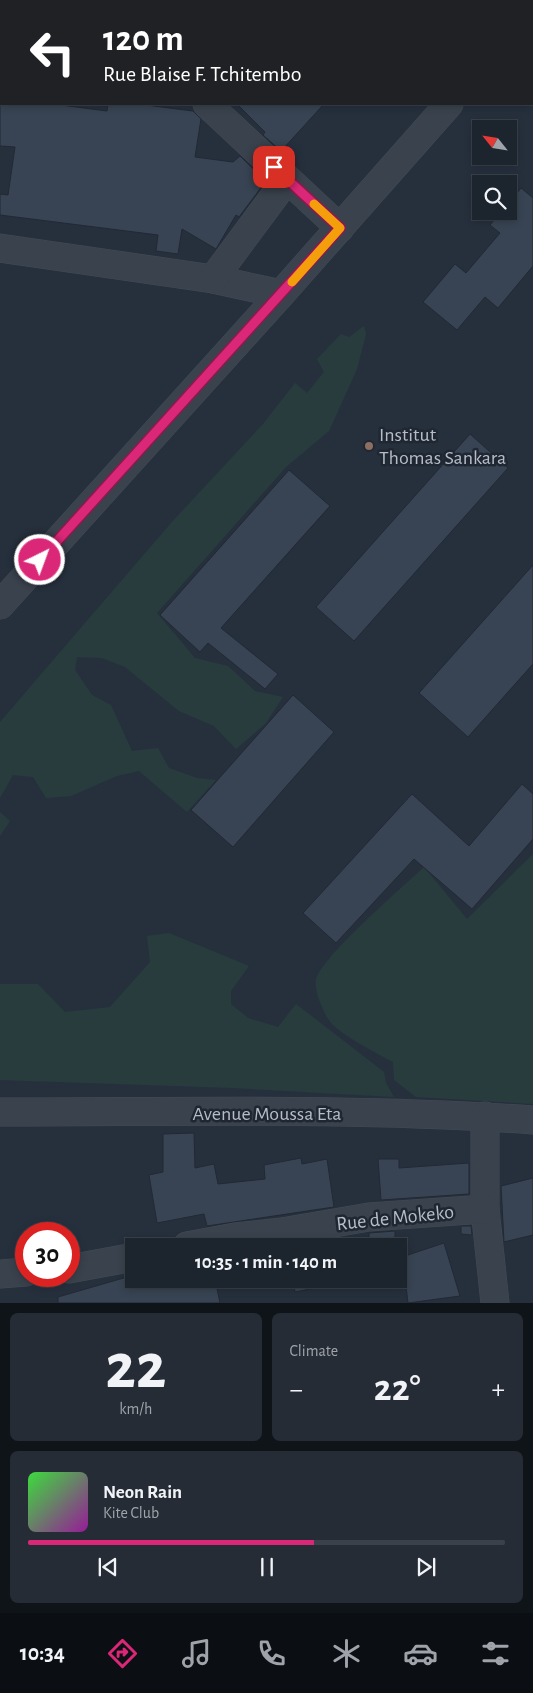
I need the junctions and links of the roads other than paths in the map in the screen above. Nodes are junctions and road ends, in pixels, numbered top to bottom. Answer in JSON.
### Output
{"nodes":[{"id":1,"x":208,"y":105,"type":"edge"},
{"id":2,"x":448,"y":105,"type":"edge"},
{"id":3,"x":288,"y":179,"type":"junction"},
{"id":4,"x":340,"y":228,"type":"junction"},
{"id":5,"x":0,"y":248,"type":"edge"},
{"id":6,"x":213,"y":279,"type":"junction"},
{"id":7,"x":281,"y":294,"type":"junction"},
{"id":8,"x":0,"y":605,"type":"edge"},
{"id":9,"x":0,"y":1112,"type":"edge"},
{"id":10,"x":485,"y":1116,"type":"junction"},
{"id":11,"x":533,"y":1120,"type":"edge"},
{"id":12,"x":485,"y":1209,"type":"junction"},
{"id":13,"x":226,"y":1238,"type":"edge"},
{"id":14,"x":125,"y":1259,"type":"edge"},
{"id":15,"x":80,"y":1267,"type":"edge"},
{"id":16,"x":15,"y":1273,"type":"edge"},
{"id":17,"x":0,"y":1274,"type":"edge"},
{"id":18,"x":495,"y":1303,"type":"edge"}],
"edges":[{"from":1,"to":3,"type":"street"},
{"from":2,"to":4,"type":"street"},
{"from":3,"to":4,"type":"street"},
{"from":3,"to":6,"type":"street"},
{"from":4,"to":7,"type":"street"},
{"from":5,"to":6,"type":"street"},
{"from":6,"to":7,"type":"street"},
{"from":7,"to":8,"type":"street"},
{"from":9,"to":10,"type":"street","name":"Avenue Moussa Eta"},
{"from":10,"to":11,"type":"street","name":"Avenue Moussa Eta"},
{"from":10,"to":12,"type":"street"},
{"from":12,"to":13,"type":"street","name":"Rue de Mokeko"},
{"from":12,"to":18,"type":"street"},
{"from":14,"to":15,"type":"street"},
{"from":16,"to":17,"type":"street"}]}
